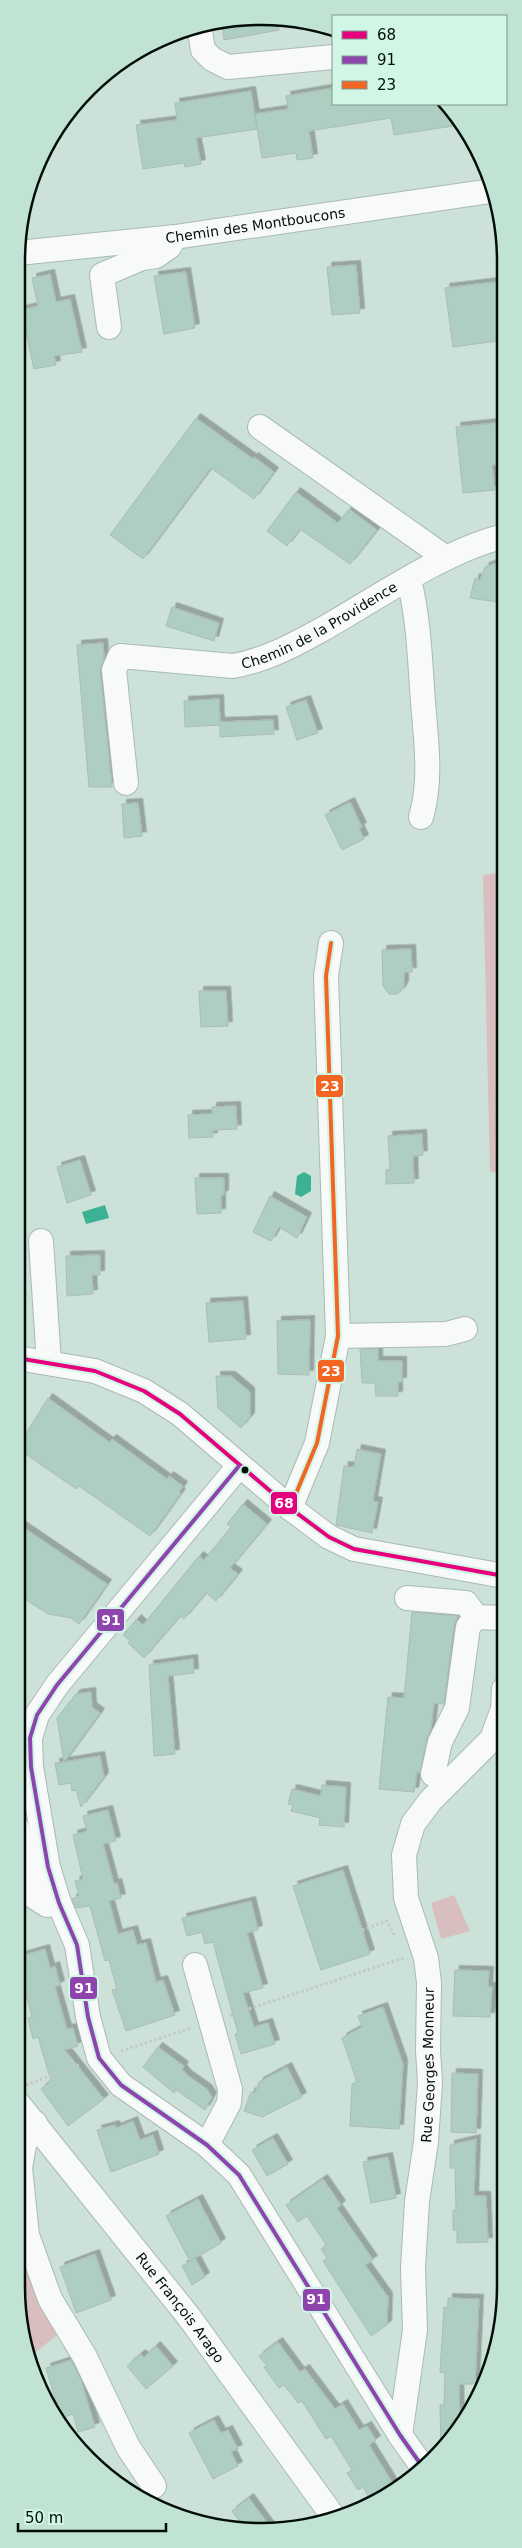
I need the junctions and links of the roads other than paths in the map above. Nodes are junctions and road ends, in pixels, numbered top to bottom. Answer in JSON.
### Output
{"nodes":[{"id":1,"x":200,"y":33,"type":"edge"},
{"id":2,"x":332,"y":57,"type":"edge"},
{"id":3,"x":486,"y":192,"type":"edge"},
{"id":4,"x":175,"y":237,"type":"junction"},
{"id":5,"x":26,"y":252,"type":"edge"},
{"id":6,"x":109,"y":327,"type":"dead end"},
{"id":7,"x":260,"y":427,"type":"dead end"},
{"id":8,"x":497,"y":538,"type":"edge"},
{"id":9,"x":446,"y":558,"type":"junction"},
{"id":10,"x":409,"y":580,"type":"junction"},
{"id":11,"x":126,"y":783,"type":"dead end"},
{"id":12,"x":422,"y":817,"type":"dead end"},
{"id":13,"x":331,"y":943,"type":"dead end"},
{"id":14,"x":41,"y":1241,"type":"dead end"},
{"id":15,"x":464,"y":1329,"type":"dead end"},
{"id":16,"x":338,"y":1336,"type":"junction"},
{"id":17,"x":25,"y":1359,"type":"edge"},
{"id":18,"x":49,"y":1363,"type":"junction"},
{"id":19,"x":239,"y":1466,"type":"junction"},
{"id":20,"x":290,"y":1508,"type":"junction"},
{"id":21,"x":497,"y":1575,"type":"edge"},
{"id":22,"x":407,"y":1598,"type":"dead end"},
{"id":23,"x":476,"y":1617,"type":"junction"},
{"id":24,"x":497,"y":1618,"type":"edge"},
{"id":25,"x":497,"y":1725,"type":"edge"},
{"id":26,"x":433,"y":1774,"type":"dead end"},
{"id":27,"x":25,"y":1862,"type":"edge"},
{"id":28,"x":59,"y":1903,"type":"junction"},
{"id":29,"x":195,"y":1965,"type":"dead end"},
{"id":30,"x":25,"y":2105,"type":"edge"},
{"id":31,"x":35,"y":2123,"type":"junction"},
{"id":32,"x":25,"y":2143,"type":"edge"},
{"id":33,"x":207,"y":2145,"type":"junction"},
{"id":34,"x":25,"y":2217,"type":"edge"},
{"id":35,"x":400,"y":2435,"type":"junction"},
{"id":36,"x":419,"y":2462,"type":"edge"},
{"id":37,"x":154,"y":2486,"type":"dead end"},
{"id":38,"x":330,"y":2512,"type":"edge"}],
"edges":[{"from":1,"to":2,"type":"street"},
{"from":3,"to":4,"type":"street","name":"Chemin des Montboucons"},
{"from":4,"to":5,"type":"street","name":"Chemin des Montboucons"},
{"from":4,"to":6,"type":"street"},
{"from":7,"to":9,"type":"street"},
{"from":8,"to":9,"type":"street","name":"Chemin de la Providence"},
{"from":9,"to":10,"type":"street","name":"Chemin de la Providence"},
{"from":10,"to":11,"type":"street","name":"Chemin de la Providence"},
{"from":10,"to":12,"type":"street"},
{"from":13,"to":16,"type":"street"},
{"from":14,"to":18,"type":"street"},
{"from":15,"to":16,"type":"street"},
{"from":16,"to":20,"type":"street"},
{"from":17,"to":18,"type":"street"},
{"from":18,"to":19,"type":"street"},
{"from":19,"to":20,"type":"street"},
{"from":19,"to":28,"type":"street"},
{"from":20,"to":21,"type":"street"},
{"from":22,"to":23,"type":"street"},
{"from":23,"to":24,"type":"street"},
{"from":23,"to":26,"type":"street"},
{"from":25,"to":35,"type":"street","name":"Rue Georges Monneur"},
{"from":27,"to":28,"type":"street"},
{"from":28,"to":33,"type":"street"},
{"from":29,"to":33,"type":"street"},
{"from":30,"to":31,"type":"street","name":"Rue François Arago"},
{"from":31,"to":32,"type":"street"},
{"from":31,"to":38,"type":"street","name":"Rue François Arago"},
{"from":33,"to":35,"type":"street"},
{"from":34,"to":37,"type":"street"},
{"from":35,"to":36,"type":"street"}]}
